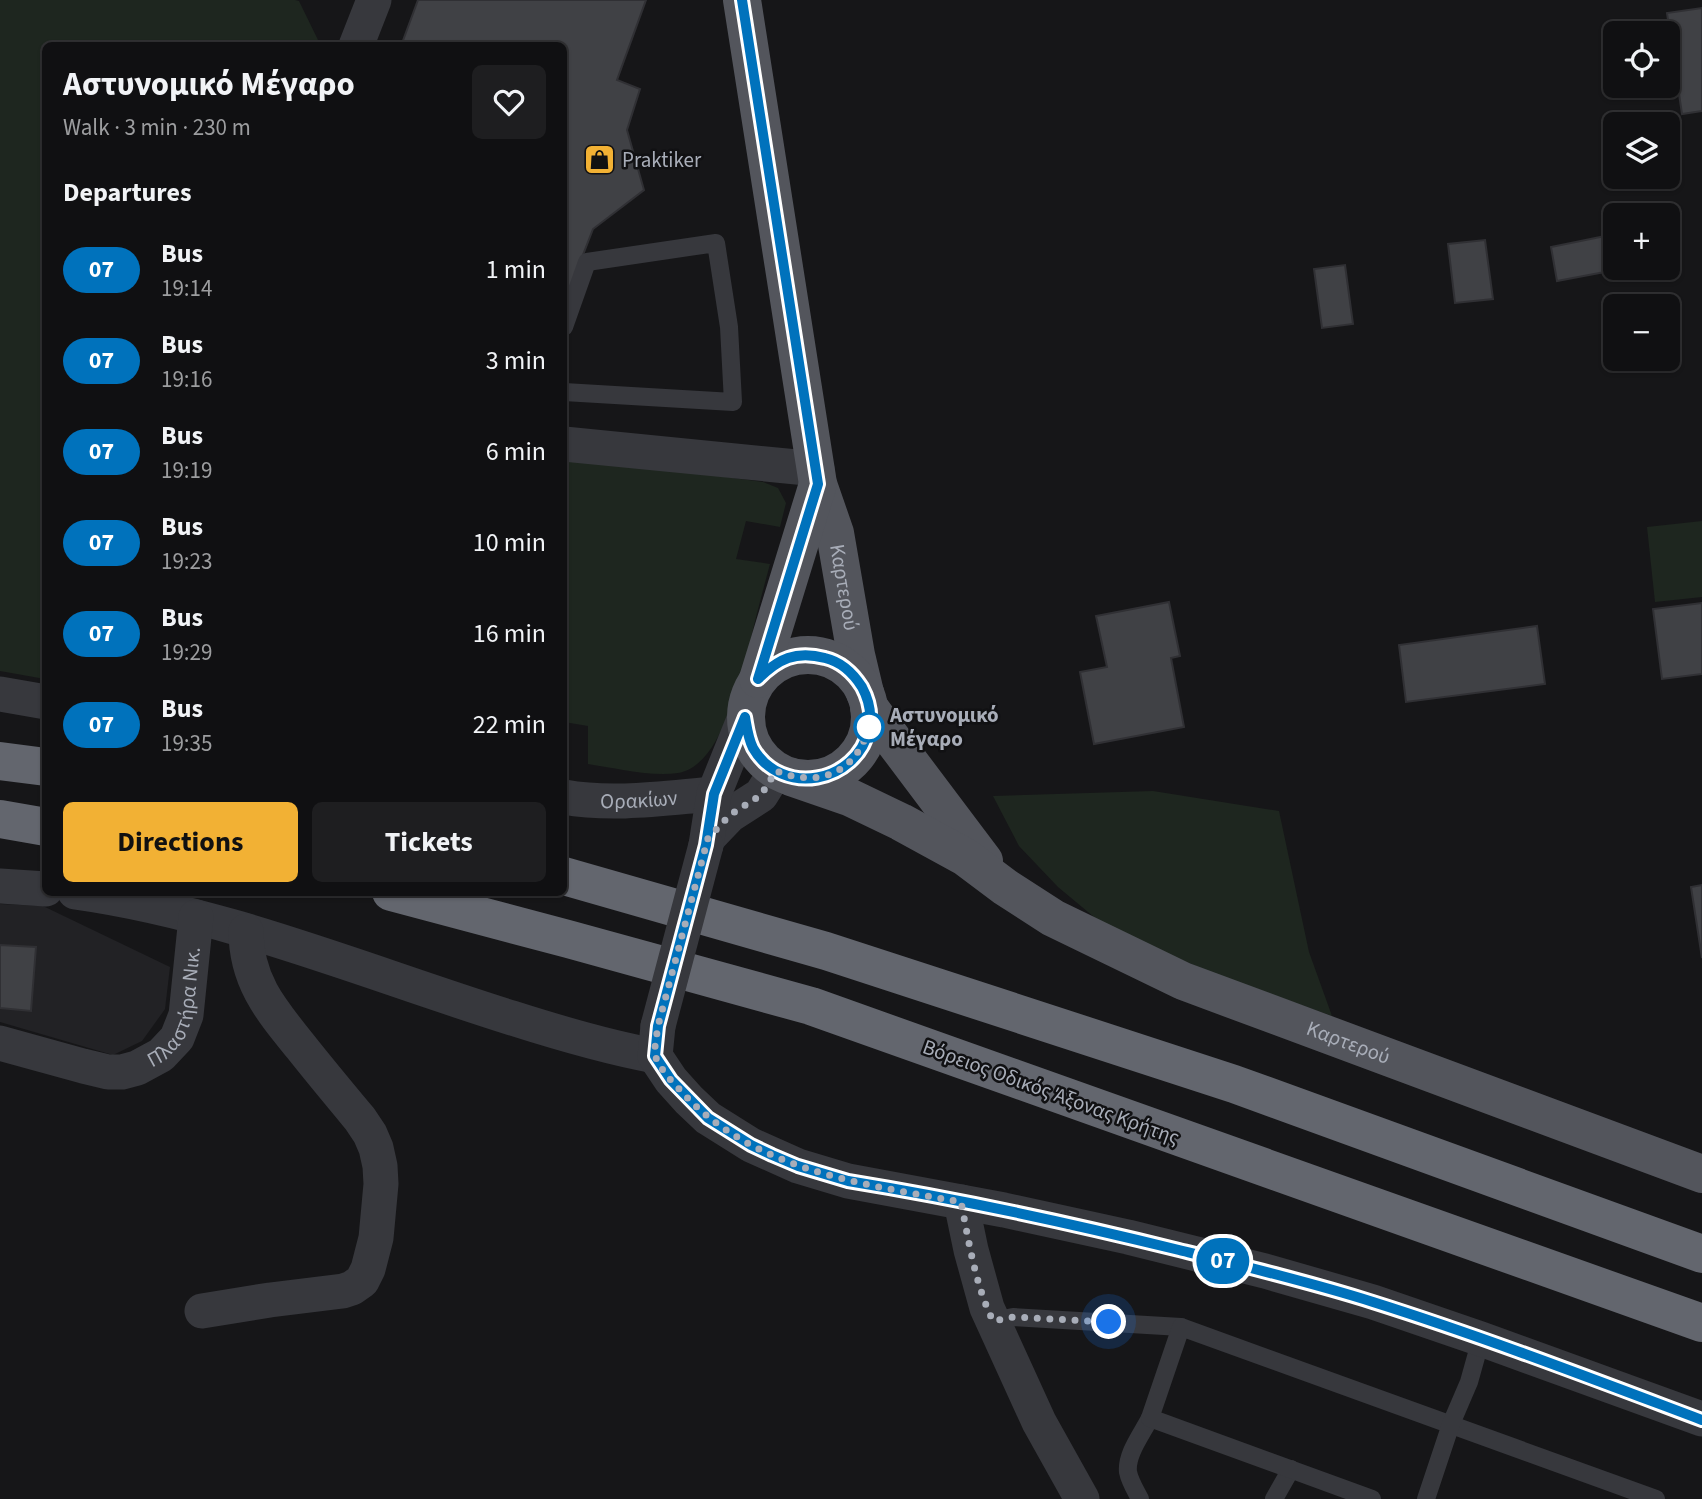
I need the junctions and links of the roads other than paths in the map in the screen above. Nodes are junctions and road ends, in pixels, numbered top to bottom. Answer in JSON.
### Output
{"nodes":[{"id":1,"x":374,"y":0,"type":"edge"},
{"id":2,"x":742,"y":0,"type":"edge"},
{"id":3,"x":358,"y":42,"type":"edge"},
{"id":4,"x":567,"y":319,"type":"edge"},
{"id":5,"x":567,"y":392,"type":"edge"},
{"id":6,"x":567,"y":444,"type":"edge"},
{"id":7,"x":817,"y":477,"type":"junction"},
{"id":8,"x":758,"y":679,"type":"junction"},
{"id":9,"x":0,"y":694,"type":"edge"},
{"id":10,"x":867,"y":700,"type":"junction"},
{"id":11,"x":42,"y":701,"type":"edge"},
{"id":12,"x":745,"y":717,"type":"junction"},
{"id":13,"x":0,"y":761,"type":"edge"},
{"id":14,"x":42,"y":766,"type":"edge"},
{"id":15,"x":784,"y":774,"type":"junction"},
{"id":16,"x":714,"y":794,"type":"junction"},
{"id":17,"x":567,"y":798,"type":"edge"},
{"id":18,"x":0,"y":819,"type":"edge"},
{"id":19,"x":42,"y":826,"type":"edge"},
{"id":20,"x":707,"y":842,"type":"junction"},
{"id":21,"x":567,"y":877,"type":"edge"},
{"id":22,"x":0,"y":886,"type":"edge"},
{"id":23,"x":1005,"y":887,"type":"junction"},
{"id":24,"x":42,"y":889,"type":"edge"},
{"id":25,"x":96,"y":896,"type":"edge"},
{"id":26,"x":406,"y":896,"type":"edge"},
{"id":27,"x":195,"y":917,"type":"junction"},
{"id":28,"x":246,"y":931,"type":"junction"},
{"id":29,"x":657,"y":1041,"type":"junction"},
{"id":30,"x":0,"y":1043,"type":"edge"},
{"id":31,"x":1702,"y":1174,"type":"edge"},
{"id":32,"x":961,"y":1202,"type":"junction"},
{"id":33,"x":1702,"y":1254,"type":"edge"},
{"id":34,"x":202,"y":1311,"type":"dead end"},
{"id":35,"x":993,"y":1321,"type":"junction"},
{"id":36,"x":1702,"y":1323,"type":"edge"},
{"id":37,"x":1181,"y":1327,"type":"junction"},
{"id":38,"x":1481,"y":1339,"type":"junction"},
{"id":39,"x":1150,"y":1418,"type":"junction"},
{"id":40,"x":1702,"y":1419,"type":"edge"},
{"id":41,"x":1451,"y":1424,"type":"junction"},
{"id":42,"x":1291,"y":1469,"type":"junction"},
{"id":43,"x":1082,"y":1499,"type":"edge"},
{"id":44,"x":1140,"y":1499,"type":"edge"},
{"id":45,"x":1274,"y":1499,"type":"edge"},
{"id":46,"x":1372,"y":1499,"type":"edge"},
{"id":47,"x":1426,"y":1499,"type":"edge"},
{"id":48,"x":1656,"y":1499,"type":"edge"}],
"edges":[{"from":1,"to":3,"type":"street"},
{"from":2,"to":7,"type":"main road","name":"Καρτερού"},
{"from":4,"to":5,"type":"lane"},
{"from":6,"to":7,"type":"street"},
{"from":7,"to":8,"type":"main road","name":"Καρτερού"},
{"from":7,"to":10,"type":"main road","name":"Καρτερού"},
{"from":8,"to":10,"type":"main road"},
{"from":8,"to":12,"type":"main road"},
{"from":9,"to":11,"type":"street"},
{"from":10,"to":15,"type":"main road"},
{"from":10,"to":23,"type":"main road","name":"Καρτερού"},
{"from":12,"to":15,"type":"main road"},
{"from":12,"to":16,"type":"street"},
{"from":13,"to":14,"type":"highway"},
{"from":15,"to":20,"type":"street"},
{"from":15,"to":23,"type":"main road","name":"Καρτερού"},
{"from":16,"to":17,"type":"street","name":"Ορακίων"},
{"from":16,"to":20,"type":"street"},
{"from":18,"to":19,"type":"highway"},
{"from":20,"to":29,"type":"street","bridge":true},
{"from":21,"to":33,"type":"highway"},
{"from":22,"to":24,"type":"street"},
{"from":23,"to":31,"type":"main road","name":"Καρτερού"},
{"from":25,"to":27,"type":"street"},
{"from":26,"to":36,"type":"highway","name":"Βόρειος Οδικός Άξονας Κρήτης"},
{"from":27,"to":28,"type":"street"},
{"from":27,"to":30,"type":"street","name":"Πλαστήρα Νικ."},
{"from":28,"to":29,"type":"street"},
{"from":28,"to":34,"type":"street"},
{"from":29,"to":32,"type":"street"},
{"from":32,"to":35,"type":"street"},
{"from":32,"to":38,"type":"street"},
{"from":35,"to":37,"type":"lane"},
{"from":35,"to":43,"type":"street"},
{"from":37,"to":39,"type":"lane"},
{"from":37,"to":41,"type":"lane"},
{"from":38,"to":40,"type":"street"},
{"from":38,"to":41,"type":"lane"},
{"from":39,"to":42,"type":"lane"},
{"from":39,"to":44,"type":"lane"},
{"from":41,"to":47,"type":"lane"},
{"from":41,"to":48,"type":"lane"},
{"from":42,"to":45,"type":"lane"},
{"from":42,"to":46,"type":"lane"}]}
